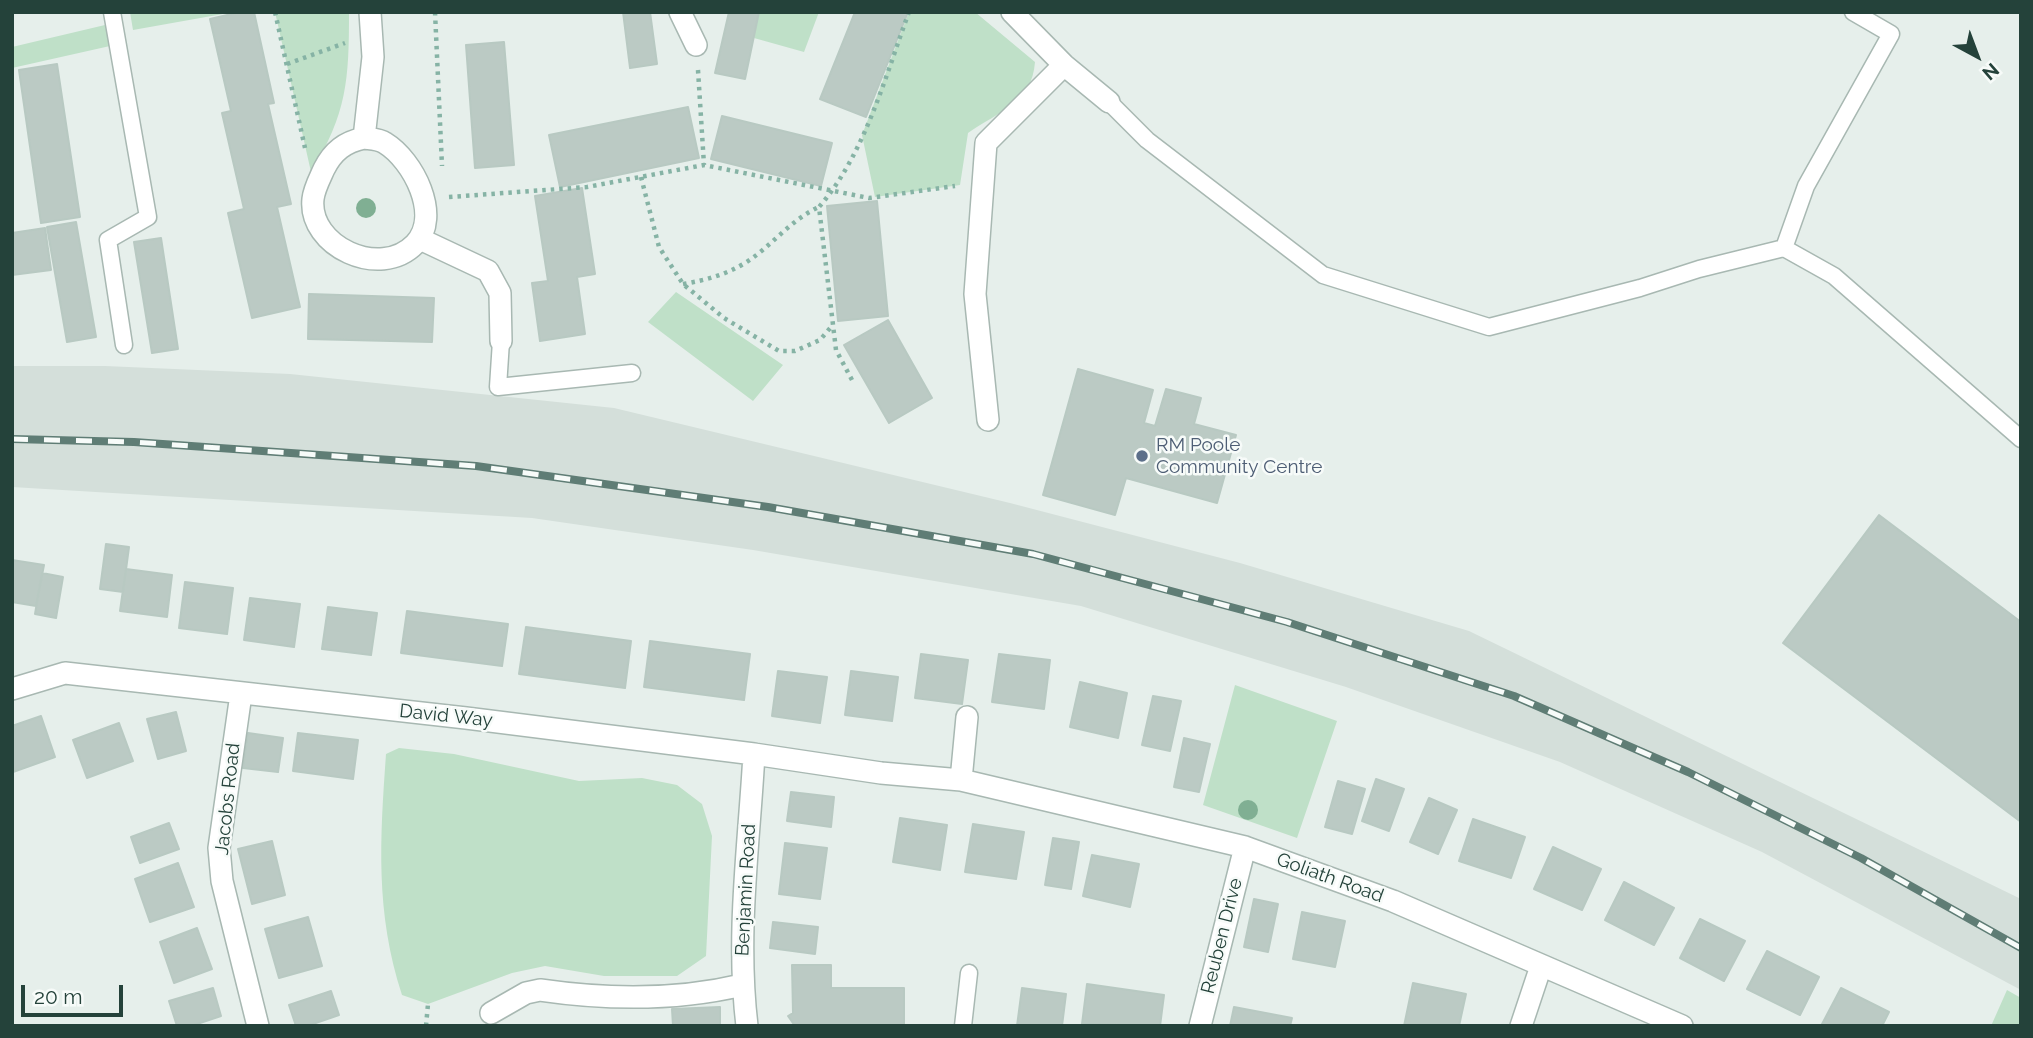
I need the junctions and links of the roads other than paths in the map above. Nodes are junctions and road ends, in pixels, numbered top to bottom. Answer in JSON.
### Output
{"nodes":[{"id":1,"x":112,"y":12,"type":"edge"},
{"id":2,"x":370,"y":12,"type":"edge"},
{"id":3,"x":680,"y":12,"type":"edge"},
{"id":4,"x":1012,"y":12,"type":"edge"},
{"id":5,"x":1853,"y":12,"type":"edge"},
{"id":6,"x":696,"y":45,"type":"road end"},
{"id":7,"x":1064,"y":65,"type":"junction"},
{"id":8,"x":1108,"y":102,"type":"joint"},
{"id":9,"x":364,"y":138,"type":"junction"},
{"id":10,"x":420,"y":239,"type":"junction"},
{"id":11,"x":1784,"y":248,"type":"junction"},
{"id":12,"x":501,"y":341,"type":"joint"},
{"id":13,"x":124,"y":345,"type":"dead end"},
{"id":14,"x":632,"y":373,"type":"dead end"},
{"id":15,"x":988,"y":420,"type":"dead end"},
{"id":16,"x":2021,"y":439,"type":"edge"},
{"id":17,"x":12,"y":689,"type":"edge"},
{"id":18,"x":241,"y":694,"type":"junction"},
{"id":19,"x":967,"y":717,"type":"dead end"},
{"id":20,"x":754,"y":754,"type":"junction"},
{"id":21,"x":881,"y":774,"type":"joint"},
{"id":22,"x":961,"y":780,"type":"junction"},
{"id":23,"x":1245,"y":847,"type":"junction"},
{"id":24,"x":1541,"y":966,"type":"junction"},
{"id":25,"x":969,"y":973,"type":"dead end"},
{"id":26,"x":742,"y":985,"type":"junction"},
{"id":27,"x":491,"y":1013,"type":"dead end"},
{"id":28,"x":258,"y":1026,"type":"edge"},
{"id":29,"x":747,"y":1026,"type":"edge"},
{"id":30,"x":963,"y":1026,"type":"edge"},
{"id":31,"x":1200,"y":1026,"type":"edge"},
{"id":32,"x":1521,"y":1026,"type":"edge"},
{"id":33,"x":1682,"y":1026,"type":"edge"}],
"edges":[{"from":1,"to":13,"type":"lane"},
{"from":2,"to":9,"type":"street"},
{"from":3,"to":6,"type":"street"},
{"from":4,"to":7,"type":"street"},
{"from":5,"to":11,"type":"lane"},
{"from":7,"to":8,"type":"street"},
{"from":7,"to":15,"type":"street"},
{"from":8,"to":11,"type":"lane"},
{"from":9,"to":10,"type":"street"},
{"from":9,"to":10,"type":"street"},
{"from":10,"to":12,"type":"street"},
{"from":11,"to":16,"type":"lane"},
{"from":12,"to":14,"type":"lane"},
{"from":17,"to":18,"type":"street","name":"David Way"},
{"from":18,"to":20,"type":"street","name":"David Way"},
{"from":18,"to":28,"type":"street","name":"Jacobs Road"},
{"from":19,"to":22,"type":"street"},
{"from":20,"to":21,"type":"street","name":"David Way"},
{"from":20,"to":26,"type":"street","name":"Benjamin Road"},
{"from":21,"to":22,"type":"street","name":"Goliath Road"},
{"from":22,"to":23,"type":"street","name":"Goliath Road"},
{"from":23,"to":24,"type":"street","name":"Goliath Road"},
{"from":23,"to":31,"type":"street","name":"Reuben Drive"},
{"from":24,"to":32,"type":"street"},
{"from":24,"to":33,"type":"street","name":"Goliath Road"},
{"from":25,"to":30,"type":"lane"},
{"from":26,"to":27,"type":"street"},
{"from":26,"to":29,"type":"street","name":"Benjamin Road"}]}
